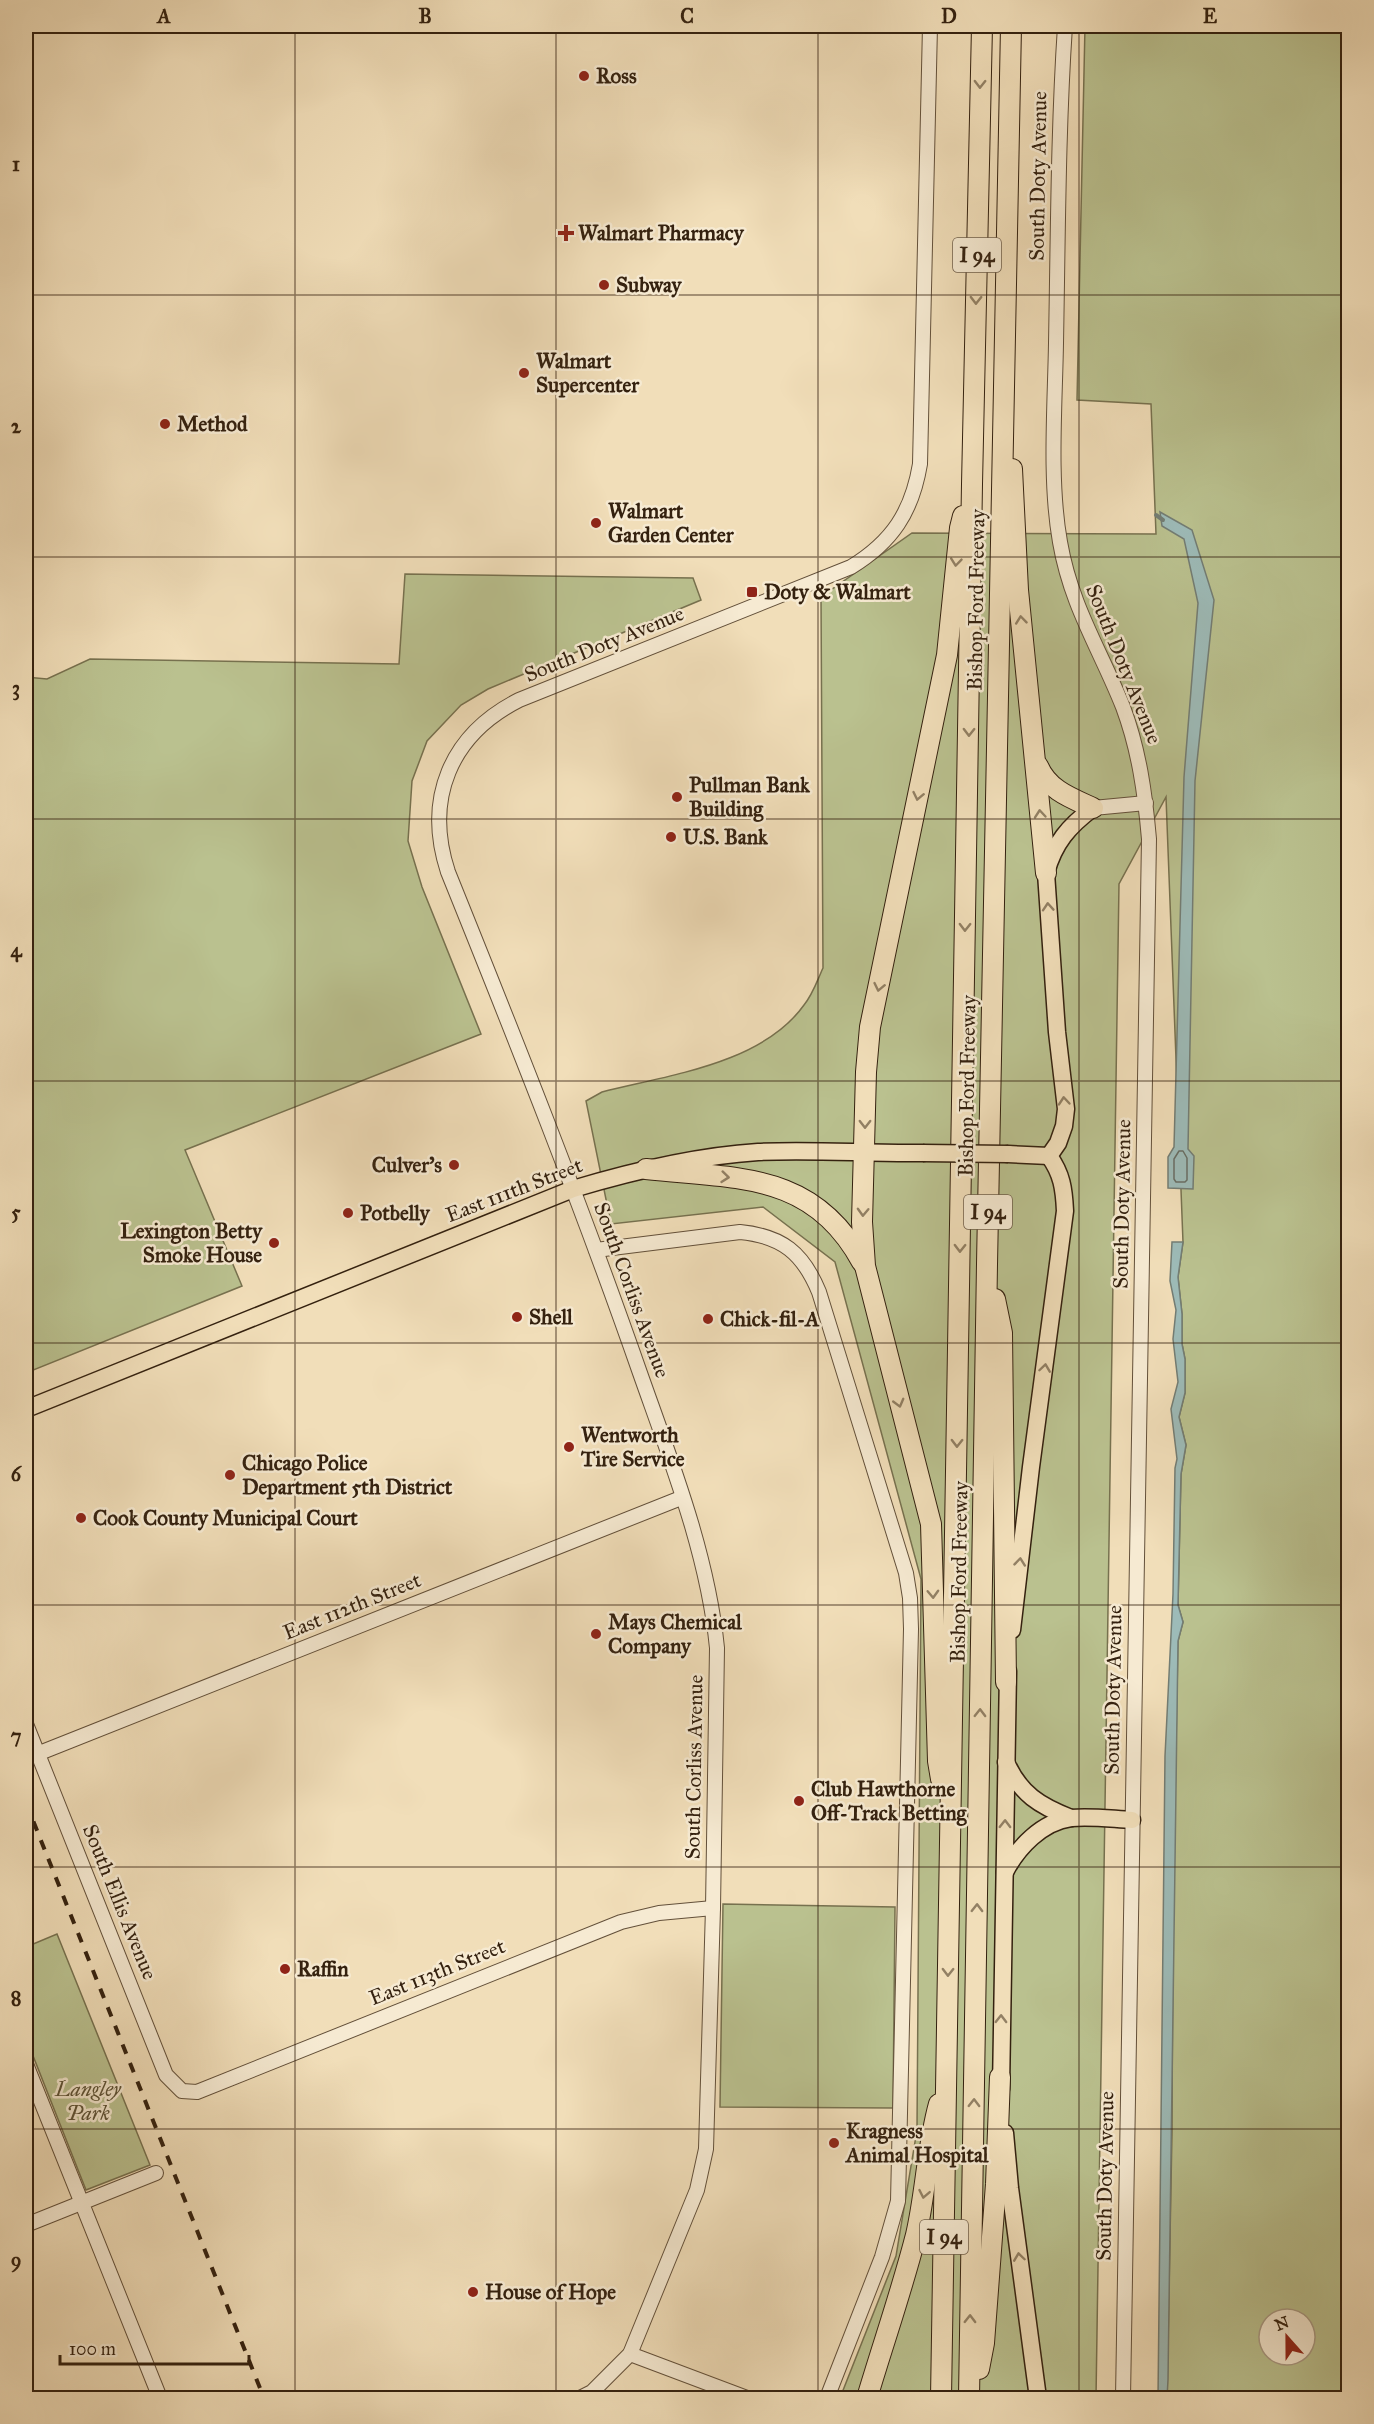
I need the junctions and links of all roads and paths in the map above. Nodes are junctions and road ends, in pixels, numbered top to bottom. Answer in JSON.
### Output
{"nodes":[{"id":1,"x":930,"y":26,"type":"edge"},
{"id":2,"x":982,"y":26,"type":"edge"},
{"id":3,"x":1011,"y":26,"type":"edge"},
{"id":4,"x":1065,"y":26,"type":"edge"},
{"id":5,"x":1003,"y":392,"type":"junction"},
{"id":6,"x":972,"y":484,"type":"junction"},
{"id":7,"x":1035,"y":759,"type":"junction"},
{"id":8,"x":1146,"y":803,"type":"junction"},
{"id":9,"x":1093,"y":808,"type":"junction"},
{"id":10,"x":1046,"y":873,"type":"junction"},
{"id":11,"x":865,"y":1154,"type":"junction"},
{"id":12,"x":1049,"y":1156,"type":"junction"},
{"id":13,"x":646,"y":1169,"type":"junction"},
{"id":14,"x":573,"y":1189,"type":"junction"},
{"id":15,"x":596,"y":1251,"type":"junction"},
{"id":16,"x":987,"y":1264,"type":"junction"},
{"id":17,"x":865,"y":1266,"type":"junction"},
{"id":18,"x":26,"y":1409,"type":"edge"},
{"id":19,"x":681,"y":1498,"type":"junction"},
{"id":20,"x":1006,"y":1682,"type":"junction"},
{"id":21,"x":26,"y":1725,"type":"edge"},
{"id":22,"x":38,"y":1754,"type":"junction"},
{"id":23,"x":1005,"y":1760,"type":"junction"},
{"id":24,"x":1071,"y":1818,"type":"junction"},
{"id":25,"x":1132,"y":1820,"type":"junction"},
{"id":26,"x":950,"y":1829,"type":"junction"},
{"id":27,"x":1005,"y":1873,"type":"junction"},
{"id":28,"x":713,"y":1908,"type":"junction"},
{"id":29,"x":26,"y":2064,"type":"edge"},
{"id":30,"x":947,"y":2075,"type":"junction"},
{"id":31,"x":1000,"y":2077,"type":"junction"},
{"id":32,"x":182,"y":2091,"type":"joint"},
{"id":33,"x":156,"y":2173,"type":"dead end"},
{"id":34,"x":81,"y":2202,"type":"junction"},
{"id":35,"x":26,"y":2225,"type":"edge"},
{"id":36,"x":630,"y":2354,"type":"junction"},
{"id":37,"x":160,"y":2398,"type":"edge"},
{"id":38,"x":580,"y":2398,"type":"edge"},
{"id":39,"x":747,"y":2398,"type":"edge"},
{"id":40,"x":827,"y":2398,"type":"edge"},
{"id":41,"x":867,"y":2398,"type":"edge"},
{"id":42,"x":941,"y":2398,"type":"edge"},
{"id":43,"x":971,"y":2398,"type":"edge"},
{"id":44,"x":1038,"y":2398,"type":"edge"},
{"id":45,"x":1123,"y":2398,"type":"edge"}],
"edges":[{"from":1,"to":14,"type":"street","name":"South Doty Avenue"},
{"from":2,"to":6,"type":"highway","name":"Bishop Ford Freeway","number":"I 94","one_way":true},
{"from":3,"to":5,"type":"highway","name":"Bishop Ford Freeway","number":"I 94"},
{"from":4,"to":8,"type":"street","name":"South Doty Avenue"},
{"from":7,"to":5,"type":"highway","one_way":true},
{"from":5,"to":16,"type":"highway","name":"Bishop Ford Freeway","number":"I 94"},
{"from":6,"to":11,"type":"highway","one_way":true},
{"from":6,"to":26,"type":"highway","name":"Bishop Ford Freeway","number":"I 94","one_way":true},
{"from":7,"to":9,"type":"highway"},
{"from":10,"to":7,"type":"highway","one_way":true},
{"from":8,"to":9,"type":"street"},
{"from":8,"to":25,"type":"street","name":"South Doty Avenue"},
{"from":9,"to":10,"type":"main road"},
{"from":12,"to":10,"type":"main road","one_way":true},
{"from":11,"to":12,"type":"main road","name":"East 111th Street","bridge":true},
{"from":11,"to":13,"type":"main road","name":"East 111th Street"},
{"from":11,"to":17,"type":"highway","one_way":true},
{"from":20,"to":12,"type":"main road","one_way":true},
{"from":13,"to":14,"type":"main road","name":"East 111th Street"},
{"from":13,"to":17,"type":"highway","one_way":true},
{"from":14,"to":15,"type":"street","name":"South Corliss Avenue"},
{"from":14,"to":18,"type":"main road","name":"East 111th Street"},
{"from":15,"to":19,"type":"street","name":"South Corliss Avenue"},
{"from":15,"to":40,"type":"street"},
{"from":16,"to":20,"type":"highway"},
{"from":43,"to":16,"type":"highway","name":"Bishop Ford Freeway","number":"I 94","one_way":true},
{"from":17,"to":26,"type":"highway","one_way":true},
{"from":19,"to":22,"type":"street","name":"East 112th Street"},
{"from":19,"to":28,"type":"street","name":"South Corliss Avenue"},
{"from":20,"to":23,"type":"main road"},
{"from":21,"to":22,"type":"street","name":"South Ellis Avenue"},
{"from":22,"to":32,"type":"street","name":"South Ellis Avenue"},
{"from":23,"to":24,"type":"main road"},
{"from":27,"to":23,"type":"main road","one_way":true},
{"from":24,"to":25,"type":"main road"},
{"from":24,"to":27,"type":"main road"},
{"from":25,"to":45,"type":"street","name":"South Doty Avenue"},
{"from":26,"to":30,"type":"highway","name":"Bishop Ford Freeway","number":"I 94","one_way":true},
{"from":31,"to":27,"type":"main road","one_way":true},
{"from":28,"to":32,"type":"street","name":"East 113th Street"},
{"from":28,"to":36,"type":"street","name":"South Corliss Avenue"},
{"from":29,"to":34,"type":"street"},
{"from":30,"to":41,"type":"highway","one_way":true},
{"from":30,"to":42,"type":"highway","name":"Bishop Ford Freeway","number":"I 94"},
{"from":31,"to":43,"type":"highway"},
{"from":44,"to":31,"type":"main road","one_way":true},
{"from":33,"to":34,"type":"street"},
{"from":34,"to":35,"type":"street"},
{"from":34,"to":37,"type":"street"},
{"from":36,"to":38,"type":"street"},
{"from":36,"to":39,"type":"street"}]}
